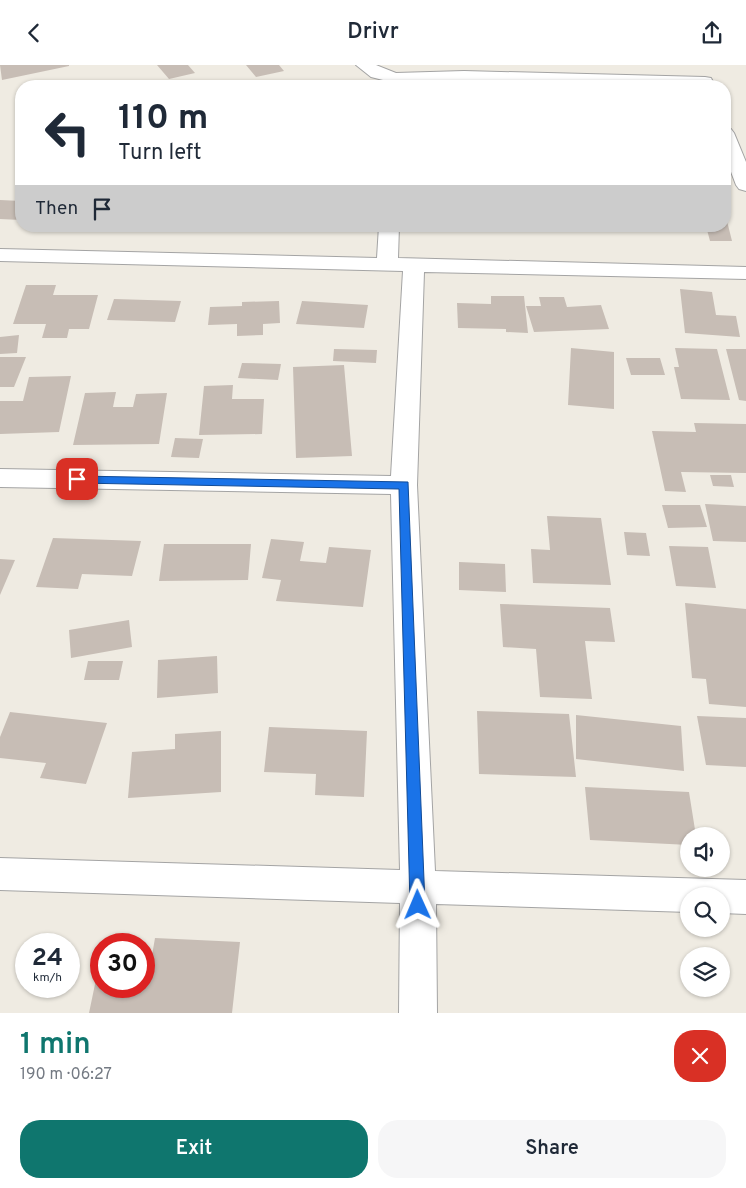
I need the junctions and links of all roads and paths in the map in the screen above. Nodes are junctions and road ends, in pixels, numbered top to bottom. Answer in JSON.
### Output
{"nodes":[{"id":1,"x":364,"y":65,"type":"edge"},
{"id":2,"x":698,"y":65,"type":"edge"},
{"id":3,"x":463,"y":71,"type":"edge"},
{"id":4,"x":391,"y":80,"type":"edge"},
{"id":5,"x":407,"y":80,"type":"edge"},
{"id":6,"x":631,"y":80,"type":"edge"},
{"id":7,"x":704,"y":80,"type":"edge"},
{"id":8,"x":731,"y":148,"type":"edge"},
{"id":9,"x":746,"y":185,"type":"edge"},
{"id":10,"x":390,"y":232,"type":"edge"},
{"id":11,"x":0,"y":255,"type":"edge"},
{"id":12,"x":400,"y":265,"type":"junction"},
{"id":13,"x":746,"y":273,"type":"edge"},
{"id":14,"x":0,"y":478,"type":"edge"},
{"id":15,"x":404,"y":485,"type":"junction"},
{"id":16,"x":0,"y":874,"type":"edge"},
{"id":17,"x":418,"y":887,"type":"junction"},
{"id":18,"x":746,"y":897,"type":"edge"},
{"id":19,"x":418,"y":1013,"type":"edge"}],
"edges":[{"from":1,"to":4,"type":"street"},
{"from":2,"to":7,"type":"street"},
{"from":3,"to":5,"type":"street"},
{"from":3,"to":6,"type":"street"},
{"from":8,"to":9,"type":"street"},
{"from":10,"to":12,"type":"street"},
{"from":11,"to":12,"type":"street"},
{"from":12,"to":13,"type":"street"},
{"from":12,"to":15,"type":"street"},
{"from":14,"to":15,"type":"street"},
{"from":15,"to":17,"type":"street"},
{"from":16,"to":17,"type":"street"},
{"from":17,"to":18,"type":"street"},
{"from":17,"to":19,"type":"street"}]}
